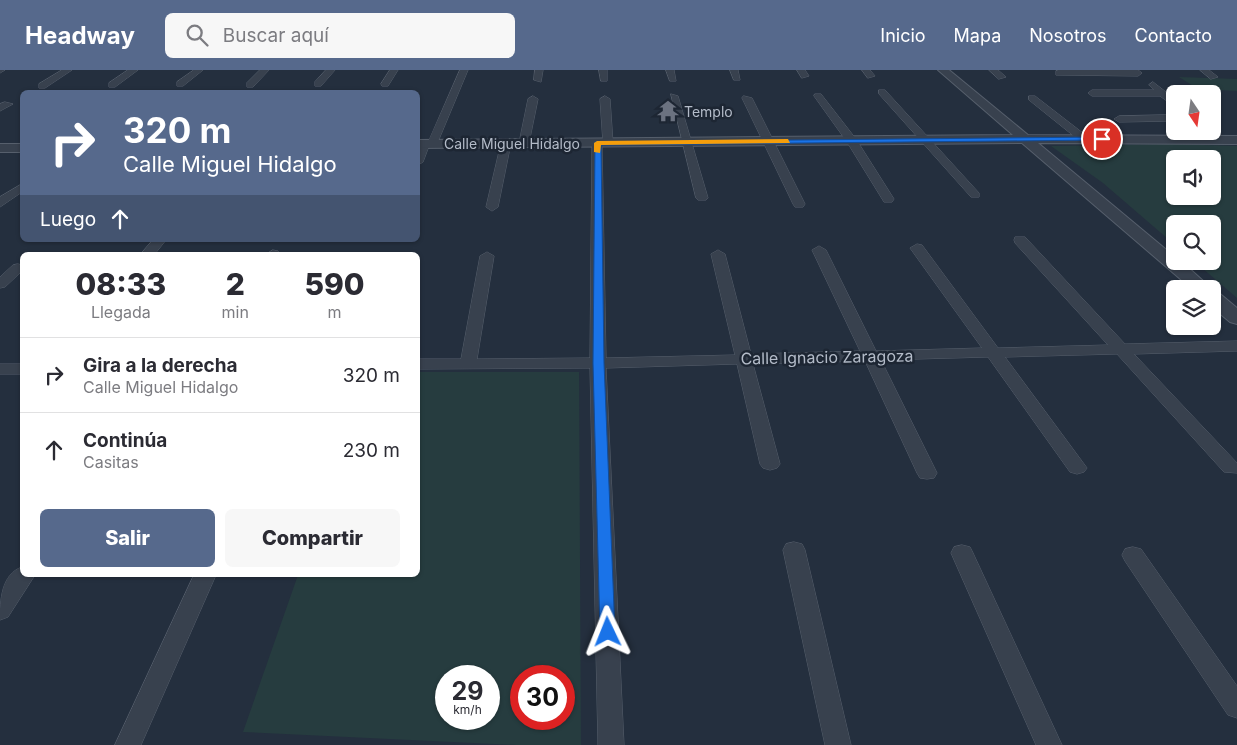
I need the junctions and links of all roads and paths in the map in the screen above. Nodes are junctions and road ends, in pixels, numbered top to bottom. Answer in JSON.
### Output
{"nodes":[{"id":1,"x":68,"y":70,"type":"edge"},
{"id":2,"x":134,"y":70,"type":"edge"},
{"id":3,"x":199,"y":70,"type":"edge"},
{"id":4,"x":265,"y":70,"type":"edge"},
{"id":5,"x":331,"y":70,"type":"edge"},
{"id":6,"x":394,"y":70,"type":"edge"},
{"id":7,"x":464,"y":70,"type":"edge"},
{"id":8,"x":539,"y":70,"type":"edge"},
{"id":9,"x":943,"y":70,"type":"edge"},
{"id":10,"x":993,"y":70,"type":"edge"},
{"id":11,"x":1204,"y":70,"type":"edge"},
{"id":12,"x":1136,"y":71,"type":"edge"},
{"id":13,"x":1059,"y":74,"type":"dead end"},
{"id":14,"x":1002,"y":77,"type":"dead end"},
{"id":15,"x":1214,"y":77,"type":"dead end"},
{"id":16,"x":538,"y":80,"type":"dead end"},
{"id":17,"x":180,"y":84,"type":"dead end"},
{"id":18,"x":250,"y":84,"type":"dead end"},
{"id":19,"x":318,"y":84,"type":"dead end"},
{"id":20,"x":385,"y":84,"type":"dead end"},
{"id":21,"x":112,"y":85,"type":"dead end"},
{"id":22,"x":42,"y":86,"type":"dead end"},
{"id":23,"x":882,"y":92,"type":"dead end"},
{"id":24,"x":1092,"y":93,"type":"dead end"},
{"id":25,"x":1162,"y":93,"type":"junction"},
{"id":26,"x":674,"y":96,"type":"dead end"},
{"id":27,"x":818,"y":96,"type":"dead end"},
{"id":28,"x":1166,"y":96,"type":"edge"},
{"id":29,"x":747,"y":98,"type":"dead end"},
{"id":30,"x":1032,"y":98,"type":"dead end"},
{"id":31,"x":533,"y":99,"type":"dead end"},
{"id":32,"x":605,"y":99,"type":"dead end"},
{"id":33,"x":1166,"y":118,"type":"edge"},
{"id":34,"x":1119,"y":119,"type":"dead end"},
{"id":35,"x":1166,"y":136,"type":"edge"},
{"id":36,"x":1221,"y":137,"type":"edge"},
{"id":37,"x":1026,"y":139,"type":"junction"},
{"id":38,"x":1084,"y":139,"type":"junction"},
{"id":39,"x":927,"y":140,"type":"junction"},
{"id":40,"x":1237,"y":140,"type":"edge"},
{"id":41,"x":852,"y":141,"type":"junction"},
{"id":42,"x":768,"y":142,"type":"junction"},
{"id":43,"x":506,"y":143,"type":"junction"},
{"id":44,"x":524,"y":143,"type":"junction"},
{"id":45,"x":603,"y":143,"type":"junction"},
{"id":46,"x":686,"y":143,"type":"junction"},
{"id":47,"x":425,"y":144,"type":"edge"},
{"id":48,"x":420,"y":157,"type":"edge"},
{"id":49,"x":20,"y":188,"type":"edge"},
{"id":50,"x":975,"y":195,"type":"dead end"},
{"id":51,"x":702,"y":198,"type":"dead end"},
{"id":52,"x":888,"y":199,"type":"dead end"},
{"id":53,"x":0,"y":203,"type":"edge"},
{"id":54,"x":798,"y":204,"type":"dead end"},
{"id":55,"x":492,"y":208,"type":"dead end"},
{"id":56,"x":1020,"y":240,"type":"dead end"},
{"id":57,"x":158,"y":242,"type":"edge"},
{"id":58,"x":917,"y":248,"type":"dead end"},
{"id":59,"x":819,"y":250,"type":"dead end"},
{"id":60,"x":150,"y":252,"type":"edge"},
{"id":61,"x":718,"y":254,"type":"dead end"},
{"id":62,"x":488,"y":256,"type":"dead end"},
{"id":63,"x":18,"y":268,"type":"dead end"},
{"id":64,"x":1192,"y":280,"type":"edge"},
{"id":65,"x":0,"y":284,"type":"edge"},
{"id":66,"x":1221,"y":305,"type":"edge"},
{"id":67,"x":1237,"y":318,"type":"edge"},
{"id":68,"x":1237,"y":346,"type":"edge"},
{"id":69,"x":1119,"y":349,"type":"junction"},
{"id":70,"x":992,"y":353,"type":"junction"},
{"id":71,"x":872,"y":355,"type":"junction"},
{"id":72,"x":744,"y":359,"type":"junction"},
{"id":73,"x":468,"y":363,"type":"junction"},
{"id":74,"x":598,"y":363,"type":"junction"},
{"id":75,"x":420,"y":364,"type":"edge"},
{"id":76,"x":0,"y":369,"type":"edge"},
{"id":77,"x":20,"y":369,"type":"edge"},
{"id":78,"x":770,"y":464,"type":"dead end"},
{"id":79,"x":1077,"y":468,"type":"dead end"},
{"id":80,"x":1231,"y":468,"type":"dead end"},
{"id":81,"x":927,"y":473,"type":"dead end"},
{"id":82,"x":794,"y":550,"type":"dead end"},
{"id":83,"x":962,"y":554,"type":"dead end"},
{"id":84,"x":1133,"y":555,"type":"dead end"},
{"id":85,"x":23,"y":577,"type":"edge"},
{"id":86,"x":204,"y":577,"type":"edge"},
{"id":87,"x":0,"y":610,"type":"edge"},
{"id":88,"x":1237,"y":708,"type":"edge"},
{"id":89,"x":128,"y":745,"type":"edge"},
{"id":90,"x":611,"y":745,"type":"edge"},
{"id":91,"x":838,"y":745,"type":"edge"},
{"id":92,"x":1049,"y":745,"type":"edge"}],
"edges":[{"from":1,"to":22,"type":"street"},
{"from":2,"to":21,"type":"street"},
{"from":3,"to":17,"type":"street"},
{"from":4,"to":18,"type":"street"},
{"from":5,"to":19,"type":"street"},
{"from":6,"to":20,"type":"street"},
{"from":7,"to":47,"type":"street"},
{"from":8,"to":16,"type":"street"},
{"from":9,"to":37,"type":"street"},
{"from":10,"to":14,"type":"street"},
{"from":11,"to":15,"type":"street"},
{"from":12,"to":13,"type":"street"},
{"from":12,"to":25,"type":"street"},
{"from":23,"to":39,"type":"street"},
{"from":24,"to":25,"type":"street"},
{"from":25,"to":28,"type":"street"},
{"from":26,"to":46,"type":"street"},
{"from":27,"to":41,"type":"street"},
{"from":29,"to":42,"type":"street"},
{"from":30,"to":38,"type":"street"},
{"from":31,"to":44,"type":"street"},
{"from":32,"to":45,"type":"street"},
{"from":33,"to":34,"type":"street"},
{"from":35,"to":38,"type":"street","name":"Calle Miguel Hidalgo"},
{"from":36,"to":40,"type":"street","name":"Calle Miguel Hidalgo"},
{"from":37,"to":38,"type":"street","name":"Calle Miguel Hidalgo"},
{"from":37,"to":39,"type":"street","name":"Calle Miguel Hidalgo"},
{"from":37,"to":64,"type":"street"},
{"from":39,"to":41,"type":"street","name":"Calle Miguel Hidalgo"},
{"from":39,"to":50,"type":"street"},
{"from":41,"to":42,"type":"street","name":"Calle Miguel Hidalgo"},
{"from":41,"to":52,"type":"street"},
{"from":42,"to":46,"type":"street","name":"Calle Miguel Hidalgo"},
{"from":42,"to":54,"type":"street"},
{"from":43,"to":44,"type":"street","name":"Calle Miguel Hidalgo"},
{"from":43,"to":47,"type":"street","name":"Calle Miguel Hidalgo"},
{"from":43,"to":55,"type":"street"},
{"from":44,"to":45,"type":"street","name":"Calle Miguel Hidalgo"},
{"from":45,"to":46,"type":"street","name":"Calle Miguel Hidalgo"},
{"from":45,"to":74,"type":"street"},
{"from":46,"to":51,"type":"street"},
{"from":47,"to":48,"type":"street"},
{"from":49,"to":53,"type":"street"},
{"from":56,"to":69,"type":"street"},
{"from":57,"to":60,"type":"street"},
{"from":58,"to":70,"type":"street"},
{"from":59,"to":71,"type":"street"},
{"from":61,"to":72,"type":"street"},
{"from":62,"to":73,"type":"street"},
{"from":63,"to":65,"type":"street"},
{"from":66,"to":67,"type":"street"},
{"from":68,"to":69,"type":"street","name":"Calle Ignacio Zaragoza"},
{"from":69,"to":70,"type":"street","name":"Calle Ignacio Zaragoza"},
{"from":69,"to":80,"type":"street"},
{"from":70,"to":71,"type":"street","name":"Calle Ignacio Zaragoza"},
{"from":70,"to":79,"type":"street"},
{"from":71,"to":72,"type":"street","name":"Calle Ignacio Zaragoza"},
{"from":71,"to":81,"type":"street"},
{"from":72,"to":74,"type":"street","name":"Calle Ignacio Zaragoza"},
{"from":72,"to":78,"type":"street"},
{"from":73,"to":74,"type":"street","name":"Calle Ignacio Zaragoza"},
{"from":73,"to":75,"type":"street","name":"Calle Ignacio Zaragoza"},
{"from":74,"to":90,"type":"street"},
{"from":76,"to":77,"type":"street"},
{"from":82,"to":91,"type":"street"},
{"from":83,"to":92,"type":"street"},
{"from":84,"to":88,"type":"street"},
{"from":85,"to":87,"type":"street"},
{"from":86,"to":89,"type":"street"}]}
